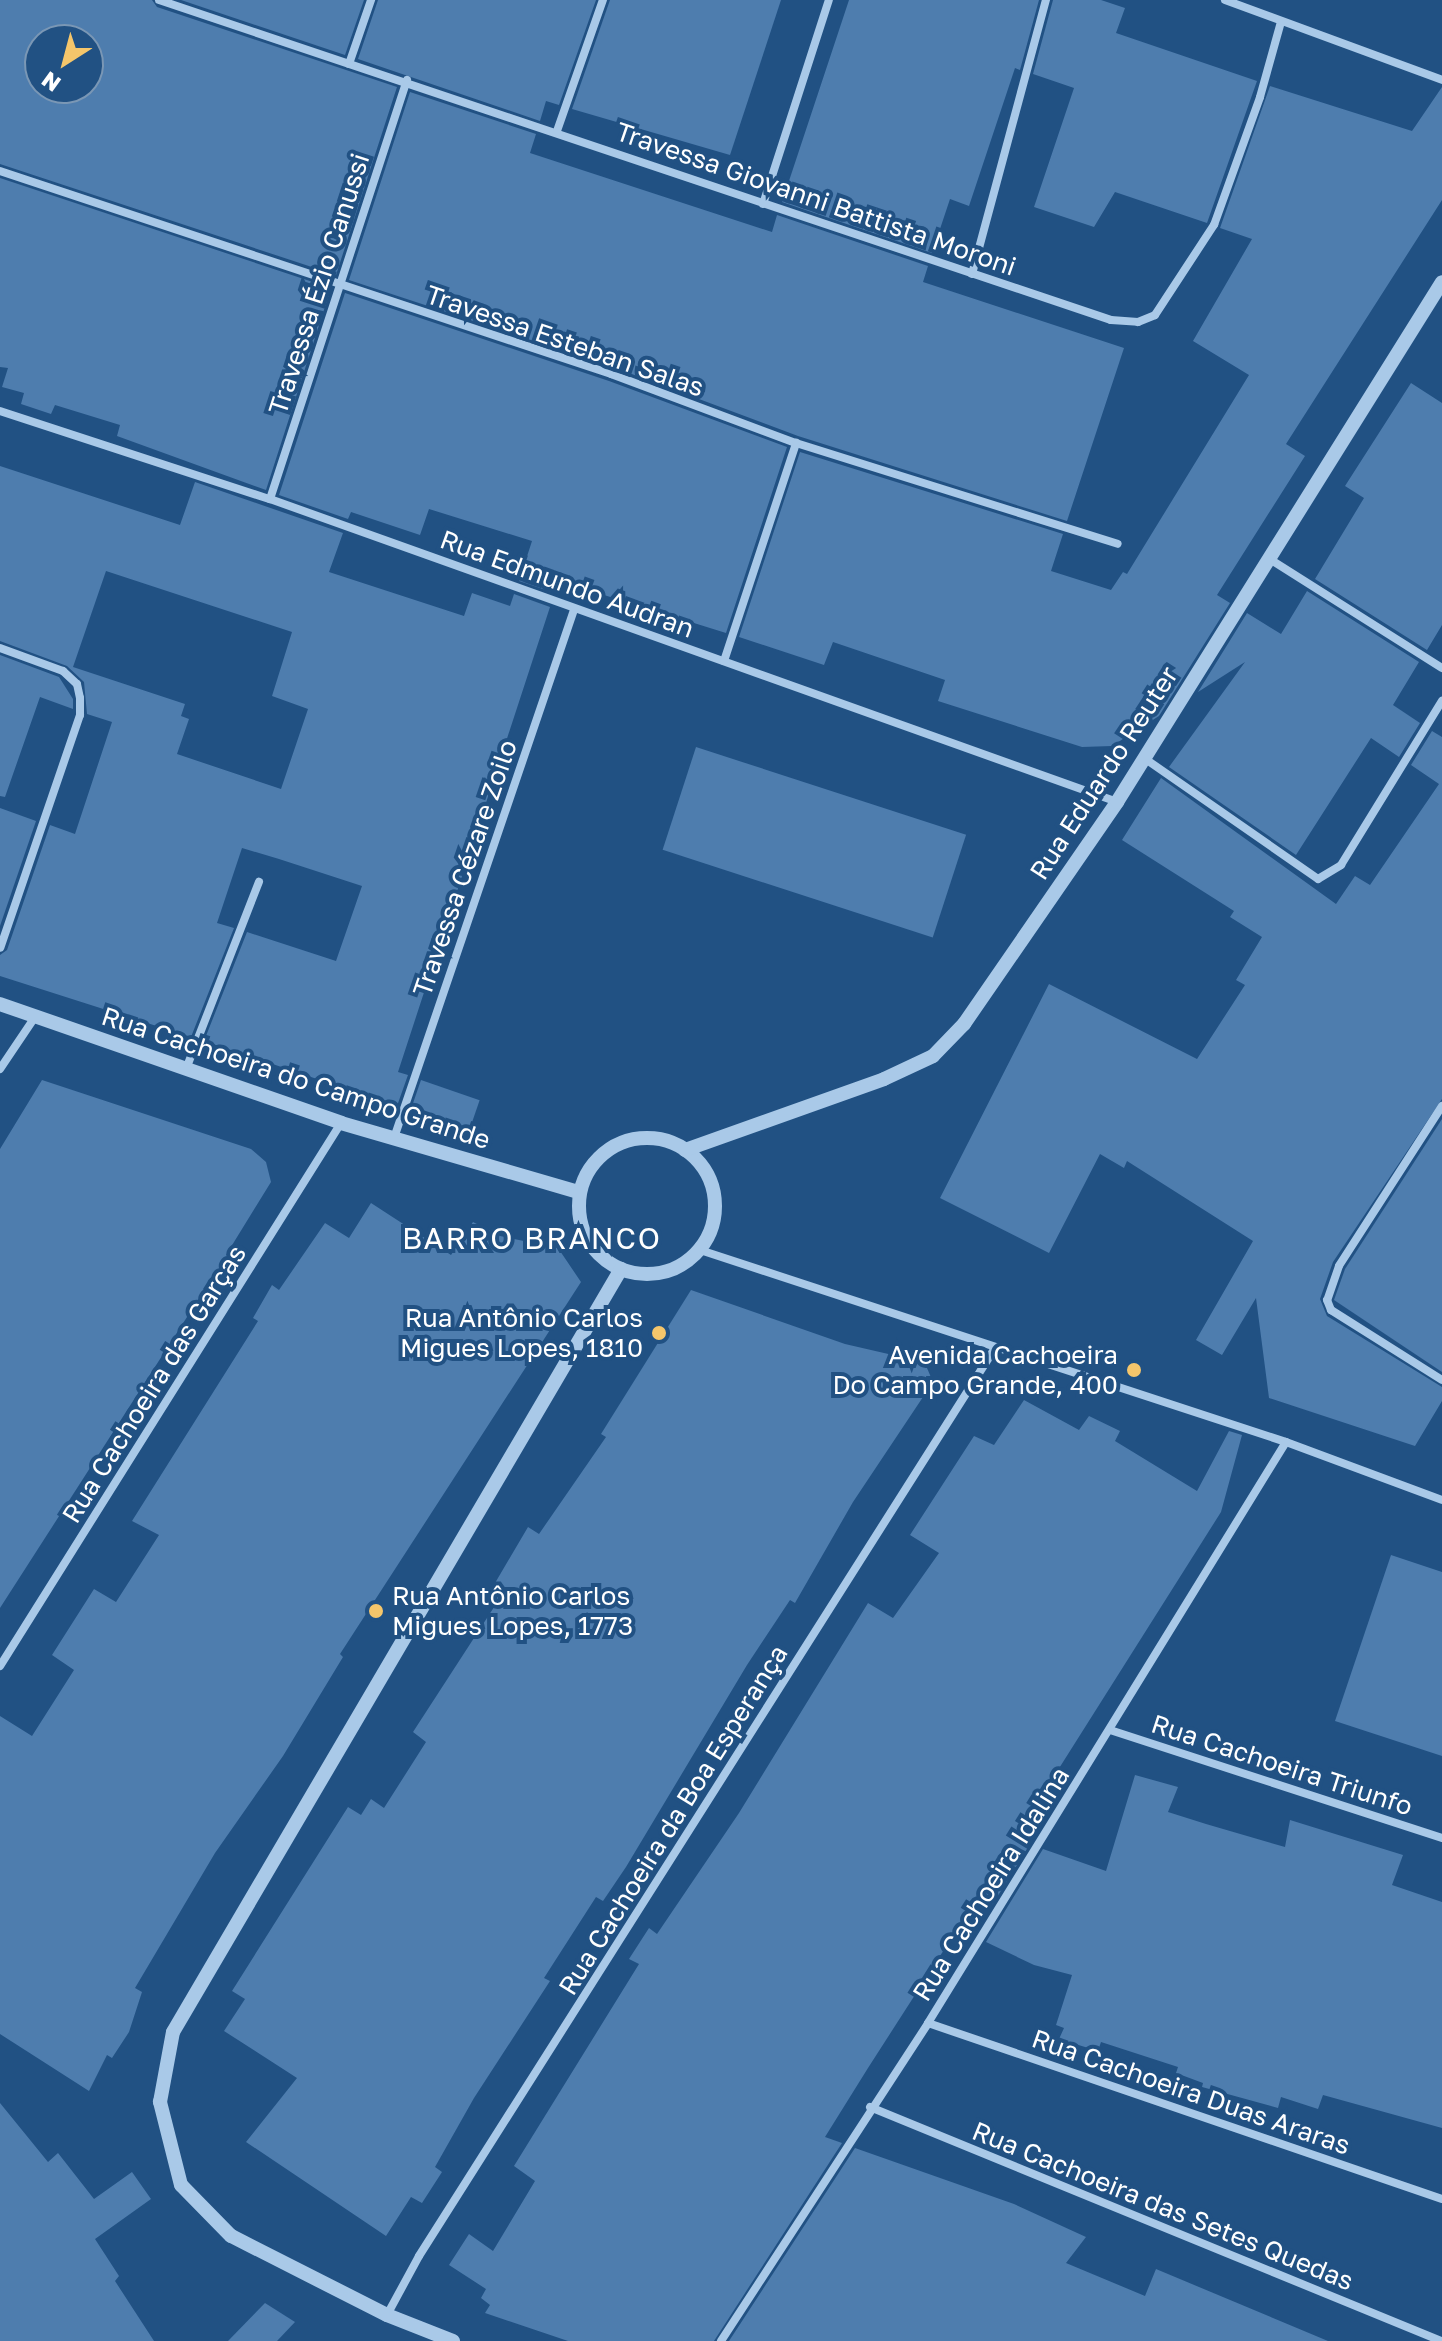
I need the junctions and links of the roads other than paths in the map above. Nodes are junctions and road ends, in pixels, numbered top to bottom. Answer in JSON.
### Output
{"nodes":[{"id":1,"x":159,"y":0,"type":"edge"},
{"id":2,"x":371,"y":0,"type":"edge"},
{"id":3,"x":603,"y":0,"type":"edge"},
{"id":4,"x":829,"y":0,"type":"edge"},
{"id":5,"x":1046,"y":0,"type":"edge"},
{"id":6,"x":1225,"y":0,"type":"edge"},
{"id":7,"x":1281,"y":22,"type":"junction"},
{"id":8,"x":349,"y":64,"type":"junction"},
{"id":9,"x":407,"y":80,"type":"junction"},
{"id":10,"x":1442,"y":80,"type":"edge"},
{"id":11,"x":557,"y":131,"type":"junction"},
{"id":12,"x":0,"y":171,"type":"edge"},
{"id":13,"x":763,"y":204,"type":"junction"},
{"id":14,"x":972,"y":274,"type":"junction"},
{"id":15,"x":1442,"y":282,"type":"edge"},
{"id":16,"x":339,"y":287,"type":"junction"},
{"id":17,"x":0,"y":411,"type":"edge"},
{"id":18,"x":796,"y":443,"type":"junction"},
{"id":19,"x":270,"y":499,"type":"junction"},
{"id":20,"x":1118,"y":544,"type":"dead end"},
{"id":21,"x":1271,"y":560,"type":"junction"},
{"id":22,"x":574,"y":610,"type":"junction"},
{"id":23,"x":0,"y":648,"type":"edge"},
{"id":24,"x":724,"y":661,"type":"junction"},
{"id":25,"x":1442,"y":668,"type":"edge"},
{"id":26,"x":1442,"y":701,"type":"edge"},
{"id":27,"x":1144,"y":758,"type":"junction"},
{"id":28,"x":1117,"y":802,"type":"junction"},
{"id":29,"x":259,"y":882,"type":"dead end"},
{"id":30,"x":0,"y":948,"type":"edge"},
{"id":31,"x":0,"y":1004,"type":"edge"},
{"id":32,"x":35,"y":1017,"type":"junction"},
{"id":33,"x":0,"y":1069,"type":"edge"},
{"id":34,"x":186,"y":1069,"type":"junction"},
{"id":35,"x":1442,"y":1106,"type":"edge"},
{"id":36,"x":341,"y":1123,"type":"junction"},
{"id":37,"x":394,"y":1138,"type":"junction"},
{"id":38,"x":685,"y":1150,"type":"junction"},
{"id":39,"x":579,"y":1192,"type":"junction"},
{"id":40,"x":700,"y":1250,"type":"junction"},
{"id":41,"x":621,"y":1269,"type":"junction"},
{"id":42,"x":995,"y":1348,"type":"junction"},
{"id":43,"x":1442,"y":1380,"type":"edge"},
{"id":44,"x":1286,"y":1442,"type":"junction"},
{"id":45,"x":1442,"y":1500,"type":"edge"},
{"id":46,"x":0,"y":1666,"type":"edge"},
{"id":47,"x":1110,"y":1730,"type":"junction"},
{"id":48,"x":1442,"y":1838,"type":"edge"},
{"id":49,"x":928,"y":2023,"type":"junction"},
{"id":50,"x":870,"y":2107,"type":"junction"},
{"id":51,"x":1442,"y":2199,"type":"edge"},
{"id":52,"x":387,"y":2315,"type":"junction"},
{"id":53,"x":453,"y":2341,"type":"edge"},
{"id":54,"x":721,"y":2341,"type":"edge"},
{"id":55,"x":1441,"y":2341,"type":"edge"}],
"edges":[{"from":1,"to":8,"type":"street","name":"Travessa Giovanni Battista Moroni"},
{"from":2,"to":8,"type":"street"},
{"from":3,"to":11,"type":"street"},
{"from":4,"to":13,"type":"street"},
{"from":5,"to":14,"type":"street"},
{"from":6,"to":7,"type":"street"},
{"from":7,"to":10,"type":"street"},
{"from":7,"to":14,"type":"street","name":"Travessa Giovanni Battista Moroni"},
{"from":8,"to":9,"type":"street","name":"Travessa Giovanni Battista Moroni"},
{"from":9,"to":11,"type":"street","name":"Travessa Giovanni Battista Moroni"},
{"from":9,"to":16,"type":"street","name":"Travessa Ézio Canussi"},
{"from":11,"to":13,"type":"street","name":"Travessa Giovanni Battista Moroni"},
{"from":12,"to":16,"type":"street","name":"Travessa Esteban Salas"},
{"from":13,"to":14,"type":"street","name":"Travessa Giovanni Battista Moroni"},
{"from":15,"to":21,"type":"street","name":"Rua Eduardo Reuter"},
{"from":16,"to":18,"type":"street","name":"Travessa Esteban Salas"},
{"from":16,"to":19,"type":"street","name":"Travessa Ézio Canussi"},
{"from":17,"to":19,"type":"street","name":"Rua Edmundo Audran"},
{"from":18,"to":20,"type":"street","name":"Travessa Esteban Salas"},
{"from":18,"to":24,"type":"street"},
{"from":19,"to":22,"type":"street","name":"Rua Edmundo Audran"},
{"from":21,"to":25,"type":"street"},
{"from":21,"to":27,"type":"street","name":"Rua Eduardo Reuter"},
{"from":22,"to":24,"type":"street","name":"Rua Edmundo Audran"},
{"from":22,"to":37,"type":"street","name":"Travessa Cézare Zoilo"},
{"from":23,"to":30,"type":"street"},
{"from":24,"to":28,"type":"street","name":"Rua Edmundo Audran"},
{"from":26,"to":27,"type":"street"},
{"from":27,"to":28,"type":"street","name":"Rua Eduardo Reuter"},
{"from":28,"to":38,"type":"street","name":"Rua Eduardo Reuter"},
{"from":29,"to":34,"type":"street"},
{"from":31,"to":32,"type":"street","name":"Rua Cachoeira do Campo Grande"},
{"from":32,"to":33,"type":"street"},
{"from":32,"to":34,"type":"street","name":"Rua Cachoeira do Campo Grande"},
{"from":34,"to":36,"type":"street","name":"Rua Cachoeira do Campo Grande"},
{"from":35,"to":43,"type":"street"},
{"from":36,"to":37,"type":"street","name":"Rua Cachoeira do Campo Grande"},
{"from":36,"to":46,"type":"street","name":"Rua Cachoeira das Garças"},
{"from":37,"to":39,"type":"street","name":"Rua Cachoeira do Campo Grande"},
{"from":38,"to":39,"type":"street"},
{"from":38,"to":40,"type":"street"},
{"from":39,"to":41,"type":"street"},
{"from":40,"to":41,"type":"street"},
{"from":40,"to":42,"type":"street"},
{"from":41,"to":52,"type":"street"},
{"from":42,"to":44,"type":"street"},
{"from":42,"to":52,"type":"street","name":"Rua Cachoeira da Boa Esperança"},
{"from":44,"to":45,"type":"street"},
{"from":44,"to":47,"type":"street","name":"Rua Cachoeira Idalina"},
{"from":47,"to":48,"type":"street","name":"Rua Cachoeira Triunfo"},
{"from":47,"to":49,"type":"street","name":"Rua Cachoeira Idalina"},
{"from":49,"to":50,"type":"street","name":"Rua Cachoeira Idalina"},
{"from":49,"to":51,"type":"street","name":"Rua Cachoeira Duas Araras"},
{"from":50,"to":54,"type":"street","name":"Rua Cachoeira Idalina"},
{"from":50,"to":55,"type":"street","name":"Rua Cachoeira das Setes Quedas"},
{"from":52,"to":53,"type":"street"}]}
